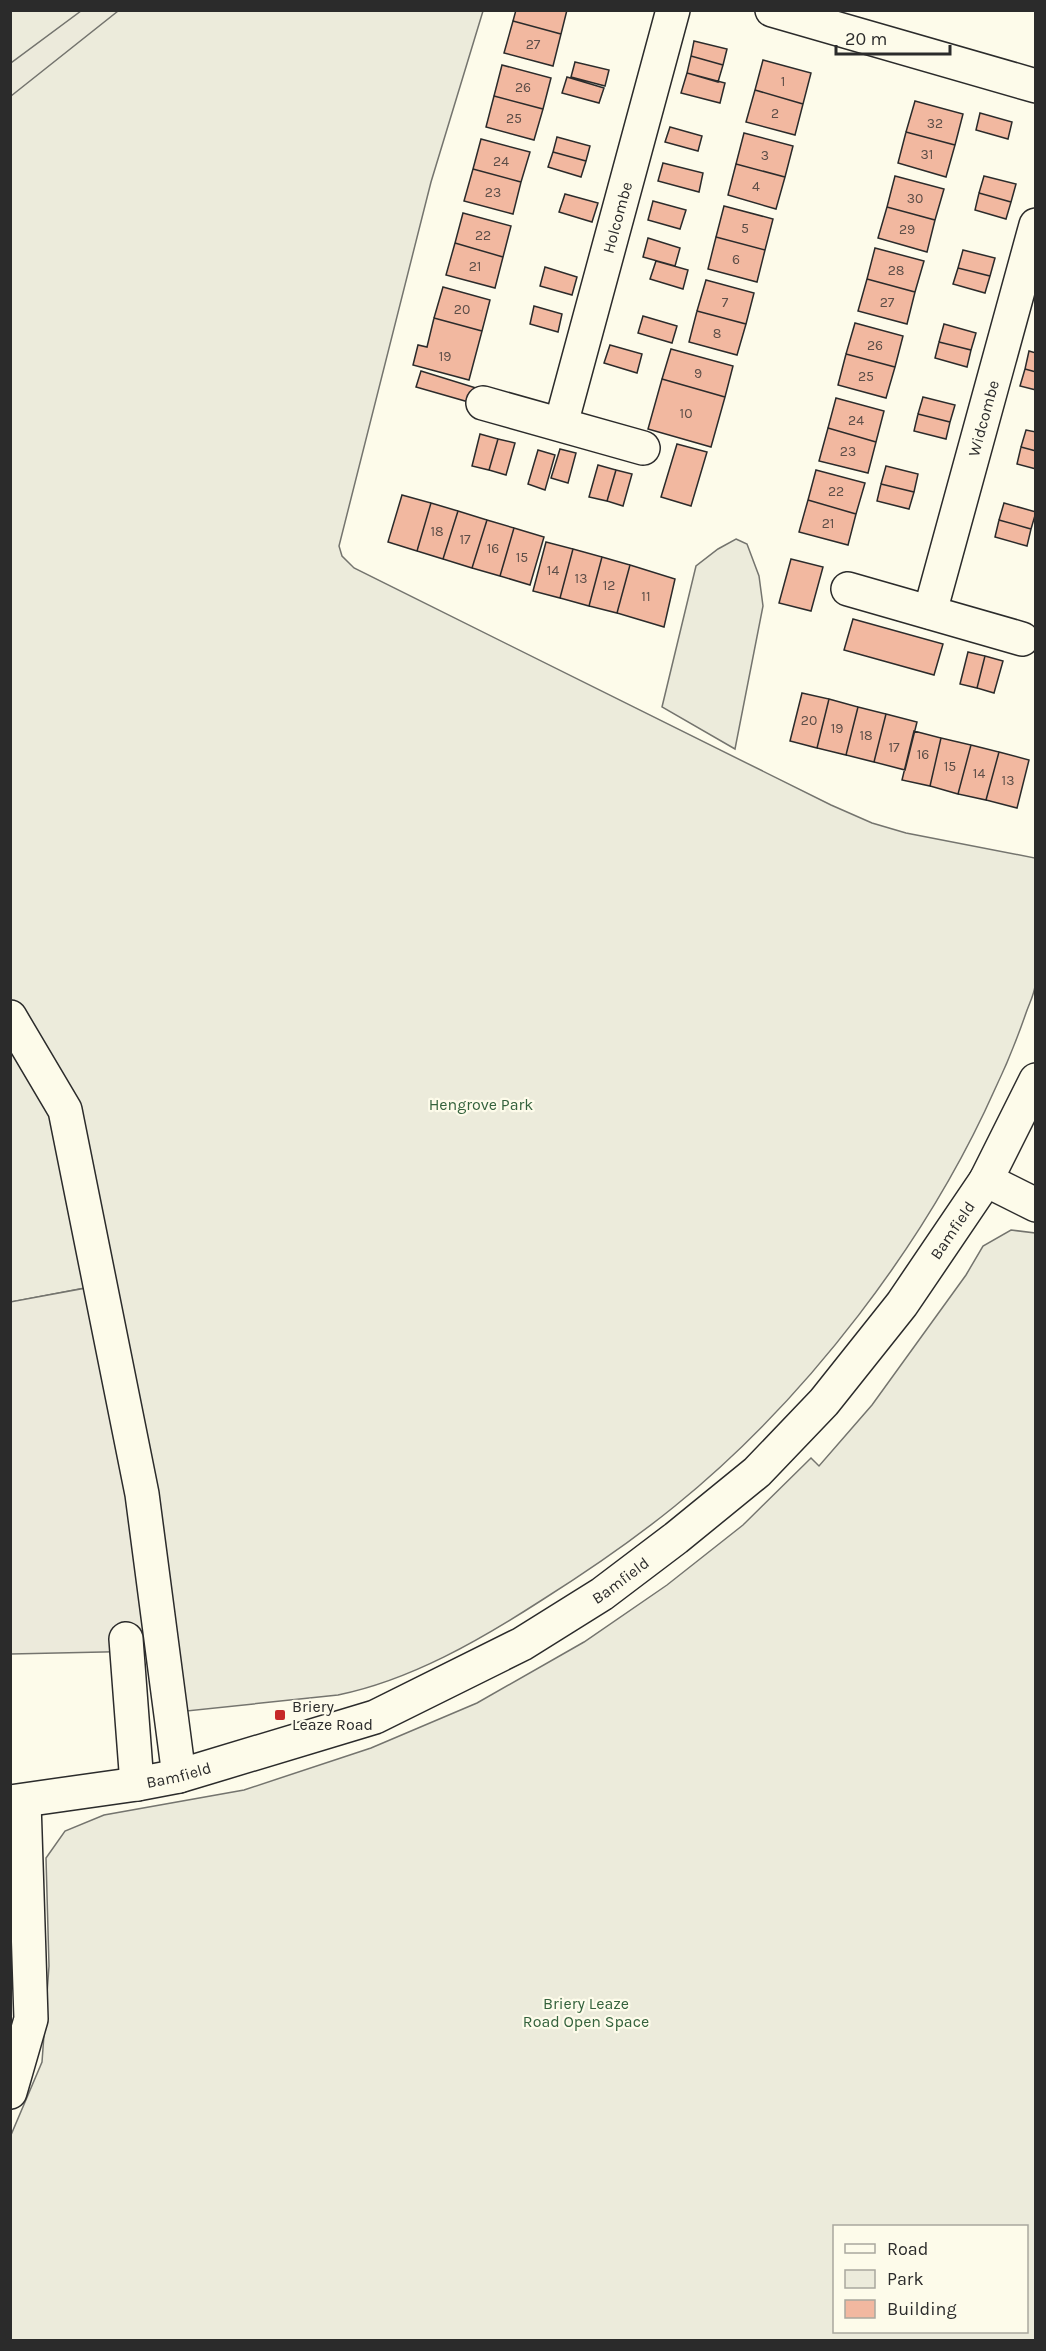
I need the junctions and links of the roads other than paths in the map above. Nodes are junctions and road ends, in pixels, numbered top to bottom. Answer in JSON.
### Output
{"nodes":[{"id":1,"x":673,"y":10,"type":"edge"},
{"id":2,"x":772,"y":10,"type":"edge"},
{"id":3,"x":1035,"y":86,"type":"edge"},
{"id":4,"x":1035,"y":225,"type":"edge"},
{"id":5,"x":483,"y":403,"type":"dead end"},
{"id":6,"x":561,"y":423,"type":"junction"},
{"id":7,"x":644,"y":447,"type":"dead end"},
{"id":8,"x":849,"y":589,"type":"dead end"},
{"id":9,"x":930,"y":612,"type":"junction"},
{"id":10,"x":1022,"y":639,"type":"dead end"},
{"id":11,"x":10,"y":1017,"type":"edge"},
{"id":12,"x":1035,"y":1080,"type":"edge"},
{"id":13,"x":986,"y":1180,"type":"junction"},
{"id":14,"x":1035,"y":1205,"type":"edge"},
{"id":15,"x":126,"y":1639,"type":"dead end"},
{"id":16,"x":179,"y":1776,"type":"junction"},
{"id":17,"x":137,"y":1784,"type":"junction"},
{"id":18,"x":17,"y":1802,"type":"edge"},
{"id":19,"x":10,"y":2092,"type":"edge"}],
"edges":[{"from":1,"to":6,"type":"street","name":"Holcombe"},
{"from":2,"to":3,"type":"street"},
{"from":4,"to":9,"type":"street","name":"Widcombe"},
{"from":5,"to":6,"type":"street"},
{"from":6,"to":7,"type":"street"},
{"from":8,"to":9,"type":"street"},
{"from":9,"to":10,"type":"street"},
{"from":11,"to":16,"type":"street"},
{"from":12,"to":13,"type":"street","name":"Bamfield"},
{"from":13,"to":14,"type":"street"},
{"from":13,"to":16,"type":"street","name":"Bamfield"},
{"from":15,"to":17,"type":"street"},
{"from":16,"to":17,"type":"street","name":"Bamfield"},
{"from":17,"to":18,"type":"street","name":"Bamfield"},
{"from":18,"to":19,"type":"street"}]}
